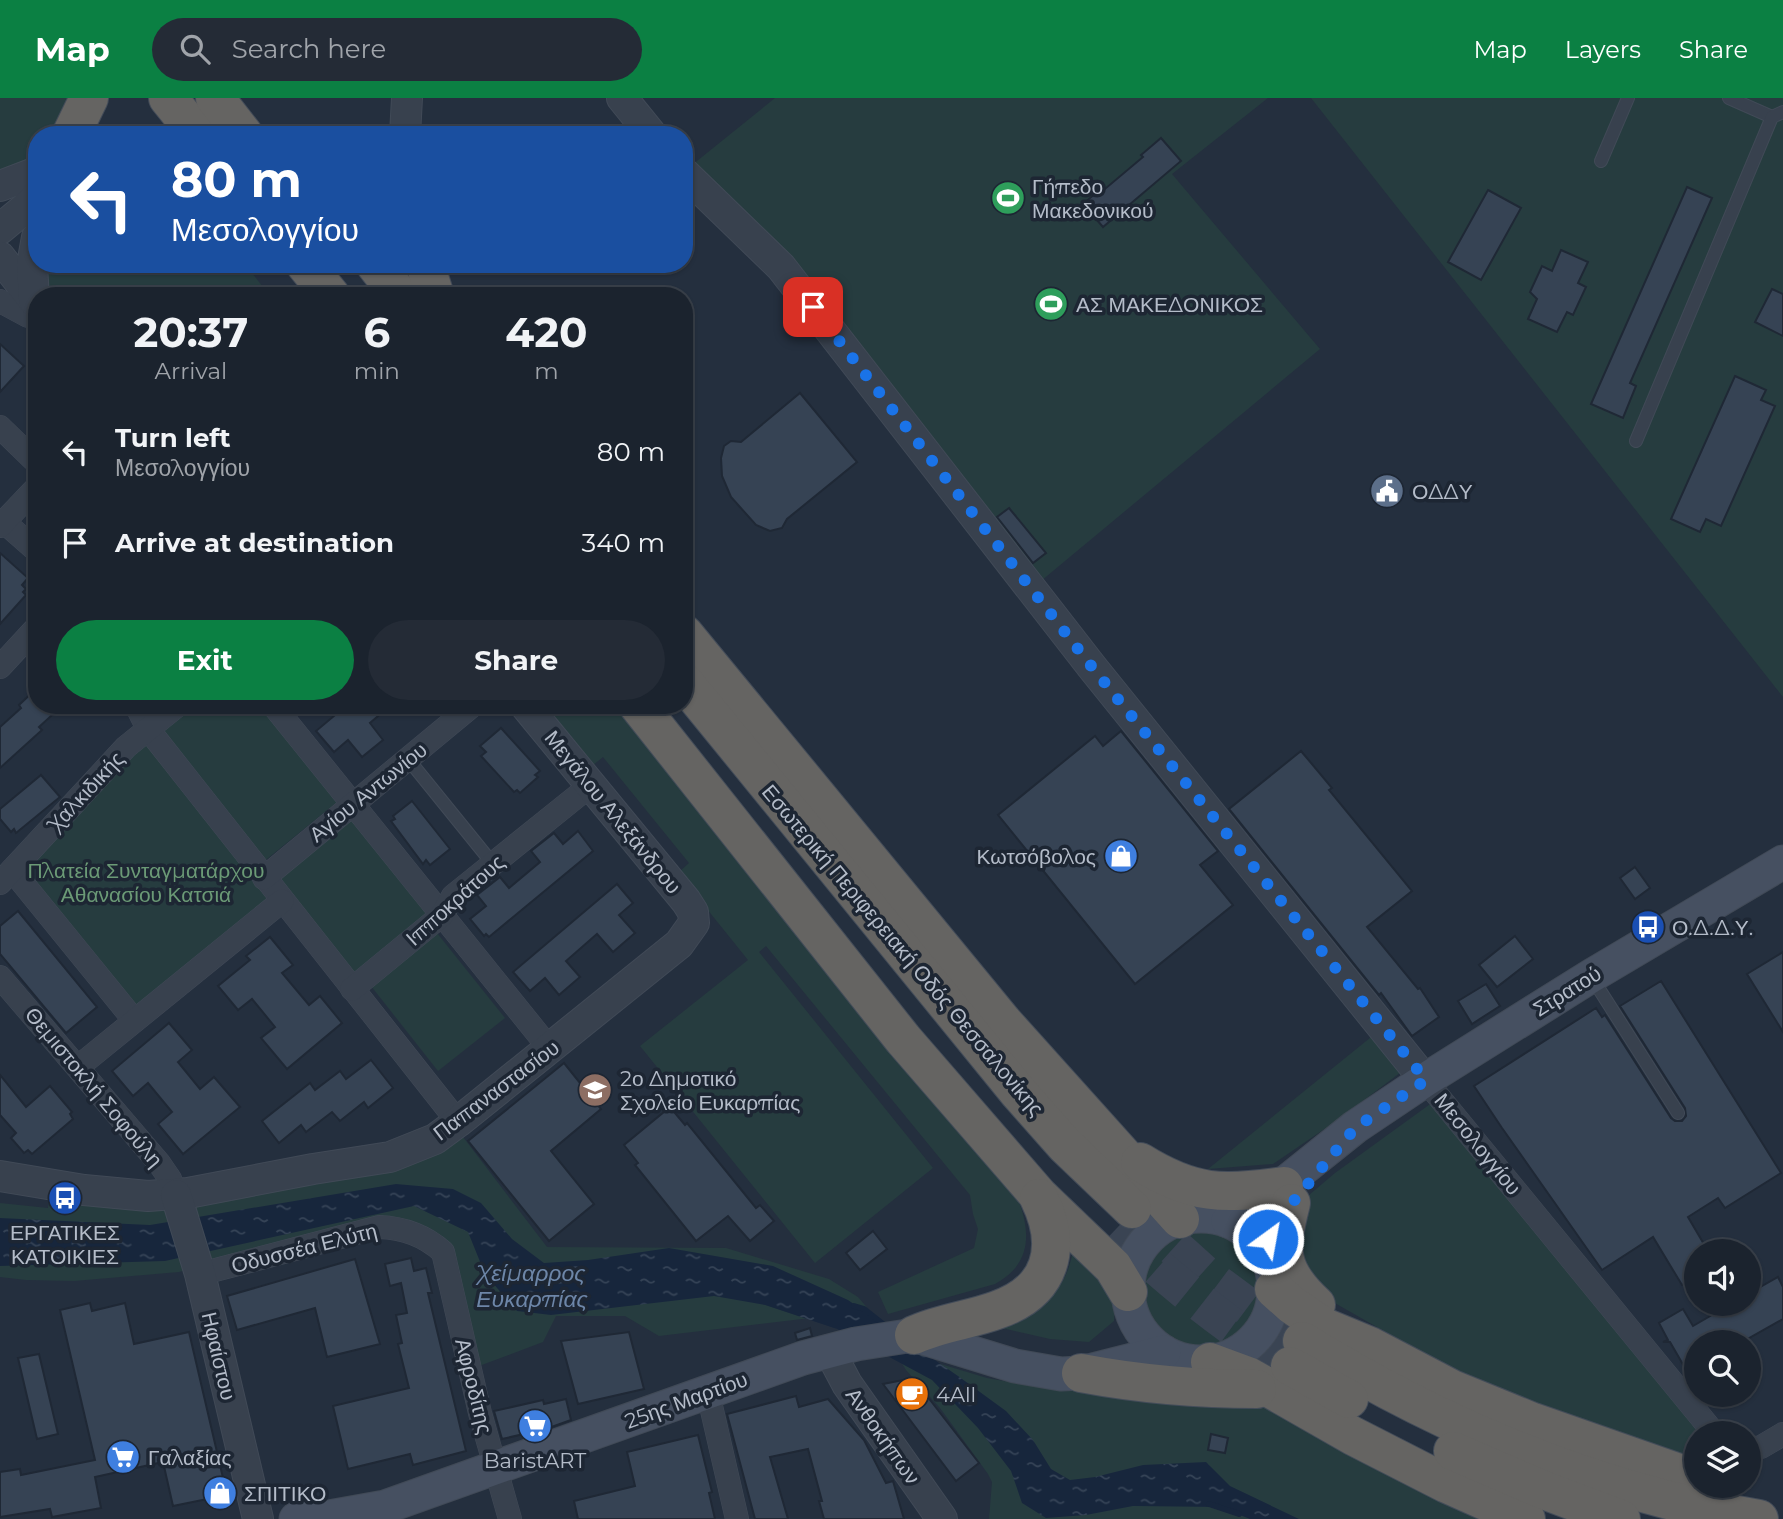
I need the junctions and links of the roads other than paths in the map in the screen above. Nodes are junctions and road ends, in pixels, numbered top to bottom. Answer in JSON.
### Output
{"nodes":[{"id":1,"x":89,"y":98,"type":"edge"},
{"id":2,"x":168,"y":98,"type":"edge"},
{"id":3,"x":215,"y":98,"type":"edge"},
{"id":4,"x":407,"y":98,"type":"edge"},
{"id":5,"x":622,"y":98,"type":"edge"},
{"id":6,"x":1628,"y":98,"type":"edge"},
{"id":7,"x":1729,"y":98,"type":"edge"},
{"id":8,"x":1778,"y":115,"type":"edge"},
{"id":9,"x":75,"y":126,"type":"edge"},
{"id":10,"x":191,"y":126,"type":"edge"},
{"id":11,"x":237,"y":126,"type":"edge"},
{"id":12,"x":405,"y":126,"type":"edge"},
{"id":13,"x":645,"y":126,"type":"edge"},
{"id":14,"x":1601,"y":161,"type":"dead end"},
{"id":15,"x":28,"y":177,"type":"edge"},
{"id":16,"x":693,"y":182,"type":"edge"},
{"id":17,"x":0,"y":186,"type":"edge"},
{"id":18,"x":28,"y":206,"type":"edge"},
{"id":19,"x":0,"y":229,"type":"edge"},
{"id":20,"x":0,"y":257,"type":"edge"},
{"id":21,"x":312,"y":273,"type":"edge"},
{"id":22,"x":355,"y":273,"type":"edge"},
{"id":23,"x":381,"y":273,"type":"edge"},
{"id":24,"x":0,"y":282,"type":"edge"},
{"id":25,"x":324,"y":287,"type":"edge"},
{"id":26,"x":366,"y":287,"type":"edge"},
{"id":27,"x":393,"y":287,"type":"edge"},
{"id":28,"x":0,"y":301,"type":"edge"},
{"id":29,"x":28,"y":301,"type":"edge"},
{"id":30,"x":28,"y":306,"type":"edge"},
{"id":31,"x":28,"y":309,"type":"edge"},
{"id":32,"x":0,"y":427,"type":"edge"},
{"id":33,"x":1636,"y":441,"type":"dead end"},
{"id":34,"x":28,"y":454,"type":"edge"},
{"id":35,"x":28,"y":497,"type":"edge"},
{"id":36,"x":2,"y":524,"type":"edge"},
{"id":37,"x":28,"y":544,"type":"edge"},
{"id":38,"x":28,"y":637,"type":"edge"},
{"id":39,"x":693,"y":645,"type":"edge"},
{"id":40,"x":0,"y":667,"type":"edge"},
{"id":41,"x":693,"y":693,"type":"edge"},
{"id":42,"x":140,"y":714,"type":"edge"},
{"id":43,"x":167,"y":714,"type":"edge"},
{"id":44,"x":280,"y":714,"type":"edge"},
{"id":45,"x":462,"y":714,"type":"edge"},
{"id":46,"x":532,"y":714,"type":"edge"},
{"id":47,"x":645,"y":714,"type":"edge"},
{"id":48,"x":672,"y":714,"type":"edge"},
{"id":49,"x":148,"y":729,"type":"junction"},
{"id":50,"x":408,"y":759,"type":"junction"},
{"id":51,"x":591,"y":785,"type":"junction"},
{"id":52,"x":353,"y":804,"type":"junction"},
{"id":53,"x":1783,"y":862,"type":"edge"},
{"id":54,"x":493,"y":864,"type":"junction"},
{"id":55,"x":6,"y":877,"type":"edge"},
{"id":56,"x":264,"y":878,"type":"junction"},
{"id":57,"x":282,"y":901,"type":"junction"},
{"id":58,"x":442,"y":915,"type":"junction"},
{"id":59,"x":694,"y":923,"type":"joint"},
{"id":60,"x":1591,"y":976,"type":"junction"},
{"id":61,"x":0,"y":977,"type":"edge"},
{"id":62,"x":352,"y":989,"type":"junction"},
{"id":63,"x":134,"y":1020,"type":"junction"},
{"id":64,"x":550,"y":1049,"type":"junction"},
{"id":65,"x":78,"y":1067,"type":"junction"},
{"id":66,"x":1426,"y":1080,"type":"junction"},
{"id":67,"x":1678,"y":1113,"type":"dead end"},
{"id":68,"x":458,"y":1122,"type":"junction"},
{"id":69,"x":1114,"y":1146,"type":"junction"},
{"id":70,"x":0,"y":1176,"type":"edge"},
{"id":71,"x":1287,"y":1194,"type":"junction"},
{"id":72,"x":176,"y":1195,"type":"junction"},
{"id":73,"x":1039,"y":1196,"type":"junction"},
{"id":74,"x":1180,"y":1219,"type":"junction"},
{"id":75,"x":1228,"y":1221,"type":"junction"},
{"id":76,"x":443,"y":1252,"type":"joint"},
{"id":77,"x":199,"y":1271,"type":"junction"},
{"id":78,"x":1271,"y":1274,"type":"junction"},
{"id":79,"x":1131,"y":1304,"type":"junction"},
{"id":80,"x":914,"y":1335,"type":"junction"},
{"id":81,"x":1370,"y":1346,"type":"junction"},
{"id":82,"x":843,"y":1347,"type":"junction"},
{"id":83,"x":1164,"y":1352,"type":"junction"},
{"id":84,"x":1210,"y":1362,"type":"junction"},
{"id":85,"x":1287,"y":1365,"type":"junction"},
{"id":86,"x":1081,"y":1373,"type":"junction"},
{"id":87,"x":708,"y":1392,"type":"junction"},
{"id":88,"x":1704,"y":1421,"type":"edge"},
{"id":89,"x":1783,"y":1434,"type":"edge"},
{"id":90,"x":1761,"y":1447,"type":"edge"},
{"id":91,"x":496,"y":1468,"type":"junction"},
{"id":92,"x":1684,"y":1475,"type":"edge"},
{"id":93,"x":1761,"y":1497,"type":"edge"},
{"id":94,"x":1620,"y":1503,"type":"edge"},
{"id":95,"x":1783,"y":1503,"type":"edge"},
{"id":96,"x":1783,"y":1510,"type":"edge"},
{"id":97,"x":387,"y":1513,"type":"edge"},
{"id":98,"x":258,"y":1519,"type":"edge"},
{"id":99,"x":296,"y":1519,"type":"edge"},
{"id":100,"x":510,"y":1519,"type":"edge"},
{"id":101,"x":737,"y":1519,"type":"edge"},
{"id":102,"x":942,"y":1519,"type":"edge"},
{"id":103,"x":1526,"y":1519,"type":"edge"},
{"id":104,"x":1759,"y":1519,"type":"edge"}],
"edges":[{"from":1,"to":9,"type":"highway"},
{"from":2,"to":10,"type":"highway"},
{"from":3,"to":11,"type":"highway"},
{"from":4,"to":12,"type":"street"},
{"from":5,"to":13,"type":"street"},
{"from":6,"to":14,"type":"lane"},
{"from":7,"to":8,"type":"lane"},
{"from":8,"to":33,"type":"lane"},
{"from":15,"to":17,"type":"street"},
{"from":16,"to":66,"type":"street","name":"Μεσολογγίου"},
{"from":18,"to":19,"type":"street"},
{"from":20,"to":29,"type":"street"},
{"from":21,"to":25,"type":"highway"},
{"from":22,"to":26,"type":"highway"},
{"from":23,"to":27,"type":"highway"},
{"from":24,"to":30,"type":"street"},
{"from":28,"to":31,"type":"street"},
{"from":32,"to":34,"type":"street"},
{"from":35,"to":36,"type":"street"},
{"from":36,"to":37,"type":"street"},
{"from":38,"to":40,"type":"street"},
{"from":39,"to":69,"type":"highway"},
{"from":41,"to":48,"type":"highway","name":"Εσωτερική Περιφερειακή Οδός Θεσσαλονίκης"},
{"from":42,"to":49,"type":"street"},
{"from":43,"to":49,"type":"street","name":"Χαλκιδικής"},
{"from":44,"to":52,"type":"street"},
{"from":45,"to":50,"type":"street","name":"Αγίου Αντωνίου"},
{"from":46,"to":51,"type":"street","name":"Μεγάλου Αλεξάνδρου"},
{"from":47,"to":73,"type":"highway"},
{"from":49,"to":55,"type":"street","name":"Χαλκιδικής"},
{"from":49,"to":56,"type":"street"},
{"from":50,"to":52,"type":"street","name":"Αγίου Αντωνίου"},
{"from":50,"to":54,"type":"lane"},
{"from":51,"to":54,"type":"street","name":"Ιπποκράτους"},
{"from":51,"to":59,"type":"street","name":"Μεγάλου Αλεξάνδρου"},
{"from":52,"to":56,"type":"street","name":"Αγίου Αντωνίου"},
{"from":52,"to":58,"type":"street"},
{"from":53,"to":60,"type":"main road","name":"Στρατού"},
{"from":54,"to":58,"type":"street","name":"Ιπποκράτους"},
{"from":55,"to":63,"type":"street"},
{"from":56,"to":57,"type":"street"},
{"from":57,"to":62,"type":"street"},
{"from":57,"to":63,"type":"street"},
{"from":58,"to":62,"type":"street","name":"Ιπποκράτους"},
{"from":58,"to":64,"type":"street"},
{"from":59,"to":64,"type":"street","name":"Παπαναστασίου"},
{"from":60,"to":66,"type":"main road","name":"Στρατού"},
{"from":60,"to":67,"type":"lane"},
{"from":61,"to":65,"type":"street","name":"Θεμιστοκλή Σοφούλη"},
{"from":62,"to":68,"type":"street"},
{"from":63,"to":65,"type":"street"},
{"from":64,"to":68,"type":"street","name":"Παπαναστασίου"},
{"from":65,"to":72,"type":"street","name":"Θεμιστοκλή Σοφούλη"},
{"from":66,"to":71,"type":"main road","name":"Στρατού"},
{"from":66,"to":88,"type":"street","name":"Μεσολογγίου"},
{"from":68,"to":72,"type":"street","name":"Παπαναστασίου"},
{"from":69,"to":71,"type":"highway"},
{"from":69,"to":74,"type":"highway"},
{"from":70,"to":72,"type":"street","name":"Θεμιστοκλή Σοφούλη"},
{"from":71,"to":75,"type":"main road","name":"Στρατού"},
{"from":71,"to":78,"type":"main road","name":"Στρατού"},
{"from":71,"to":81,"type":"highway"},
{"from":72,"to":77,"type":"street","name":"Ηφαίστου"},
{"from":73,"to":79,"type":"highway"},
{"from":73,"to":80,"type":"highway"},
{"from":74,"to":75,"type":"main road"},
{"from":74,"to":79,"type":"main road"},
{"from":75,"to":78,"type":"main road"},
{"from":76,"to":77,"type":"street","name":"Οδυσσέα Ελύτη"},
{"from":76,"to":91,"type":"street","name":"Αφροδίτης"},
{"from":77,"to":98,"type":"street","name":"Ηφαίστου"},
{"from":78,"to":81,"type":"highway"},
{"from":78,"to":84,"type":"main road"},
{"from":79,"to":83,"type":"main road"},
{"from":79,"to":86,"type":"main road"},
{"from":80,"to":82,"type":"main road","name":"25ης Μαρτίου"},
{"from":80,"to":86,"type":"main road","name":"25ης Μαρτίου"},
{"from":81,"to":92,"type":"highway"},
{"from":82,"to":87,"type":"main road","name":"25ης Μαρτίου"},
{"from":82,"to":102,"type":"street","name":"Ανθοκήπων"},
{"from":83,"to":84,"type":"main road"},
{"from":83,"to":86,"type":"main road","name":"25ης Μαρτίου"},
{"from":84,"to":85,"type":"highway"},
{"from":85,"to":86,"type":"highway"},
{"from":85,"to":94,"type":"highway"},
{"from":85,"to":103,"type":"highway"},
{"from":87,"to":91,"type":"main road","name":"25ης Μαρτίου"},
{"from":87,"to":101,"type":"street"},
{"from":89,"to":90,"type":"street"},
{"from":91,"to":97,"type":"main road","name":"25ης Μαρτίου"},
{"from":91,"to":100,"type":"street","name":"Αφροδίτης"},
{"from":93,"to":95,"type":"highway"},
{"from":94,"to":96,"type":"highway"},
{"from":94,"to":104,"type":"highway"},
{"from":97,"to":99,"type":"main road","name":"25ης Μαρτίου"}]}
